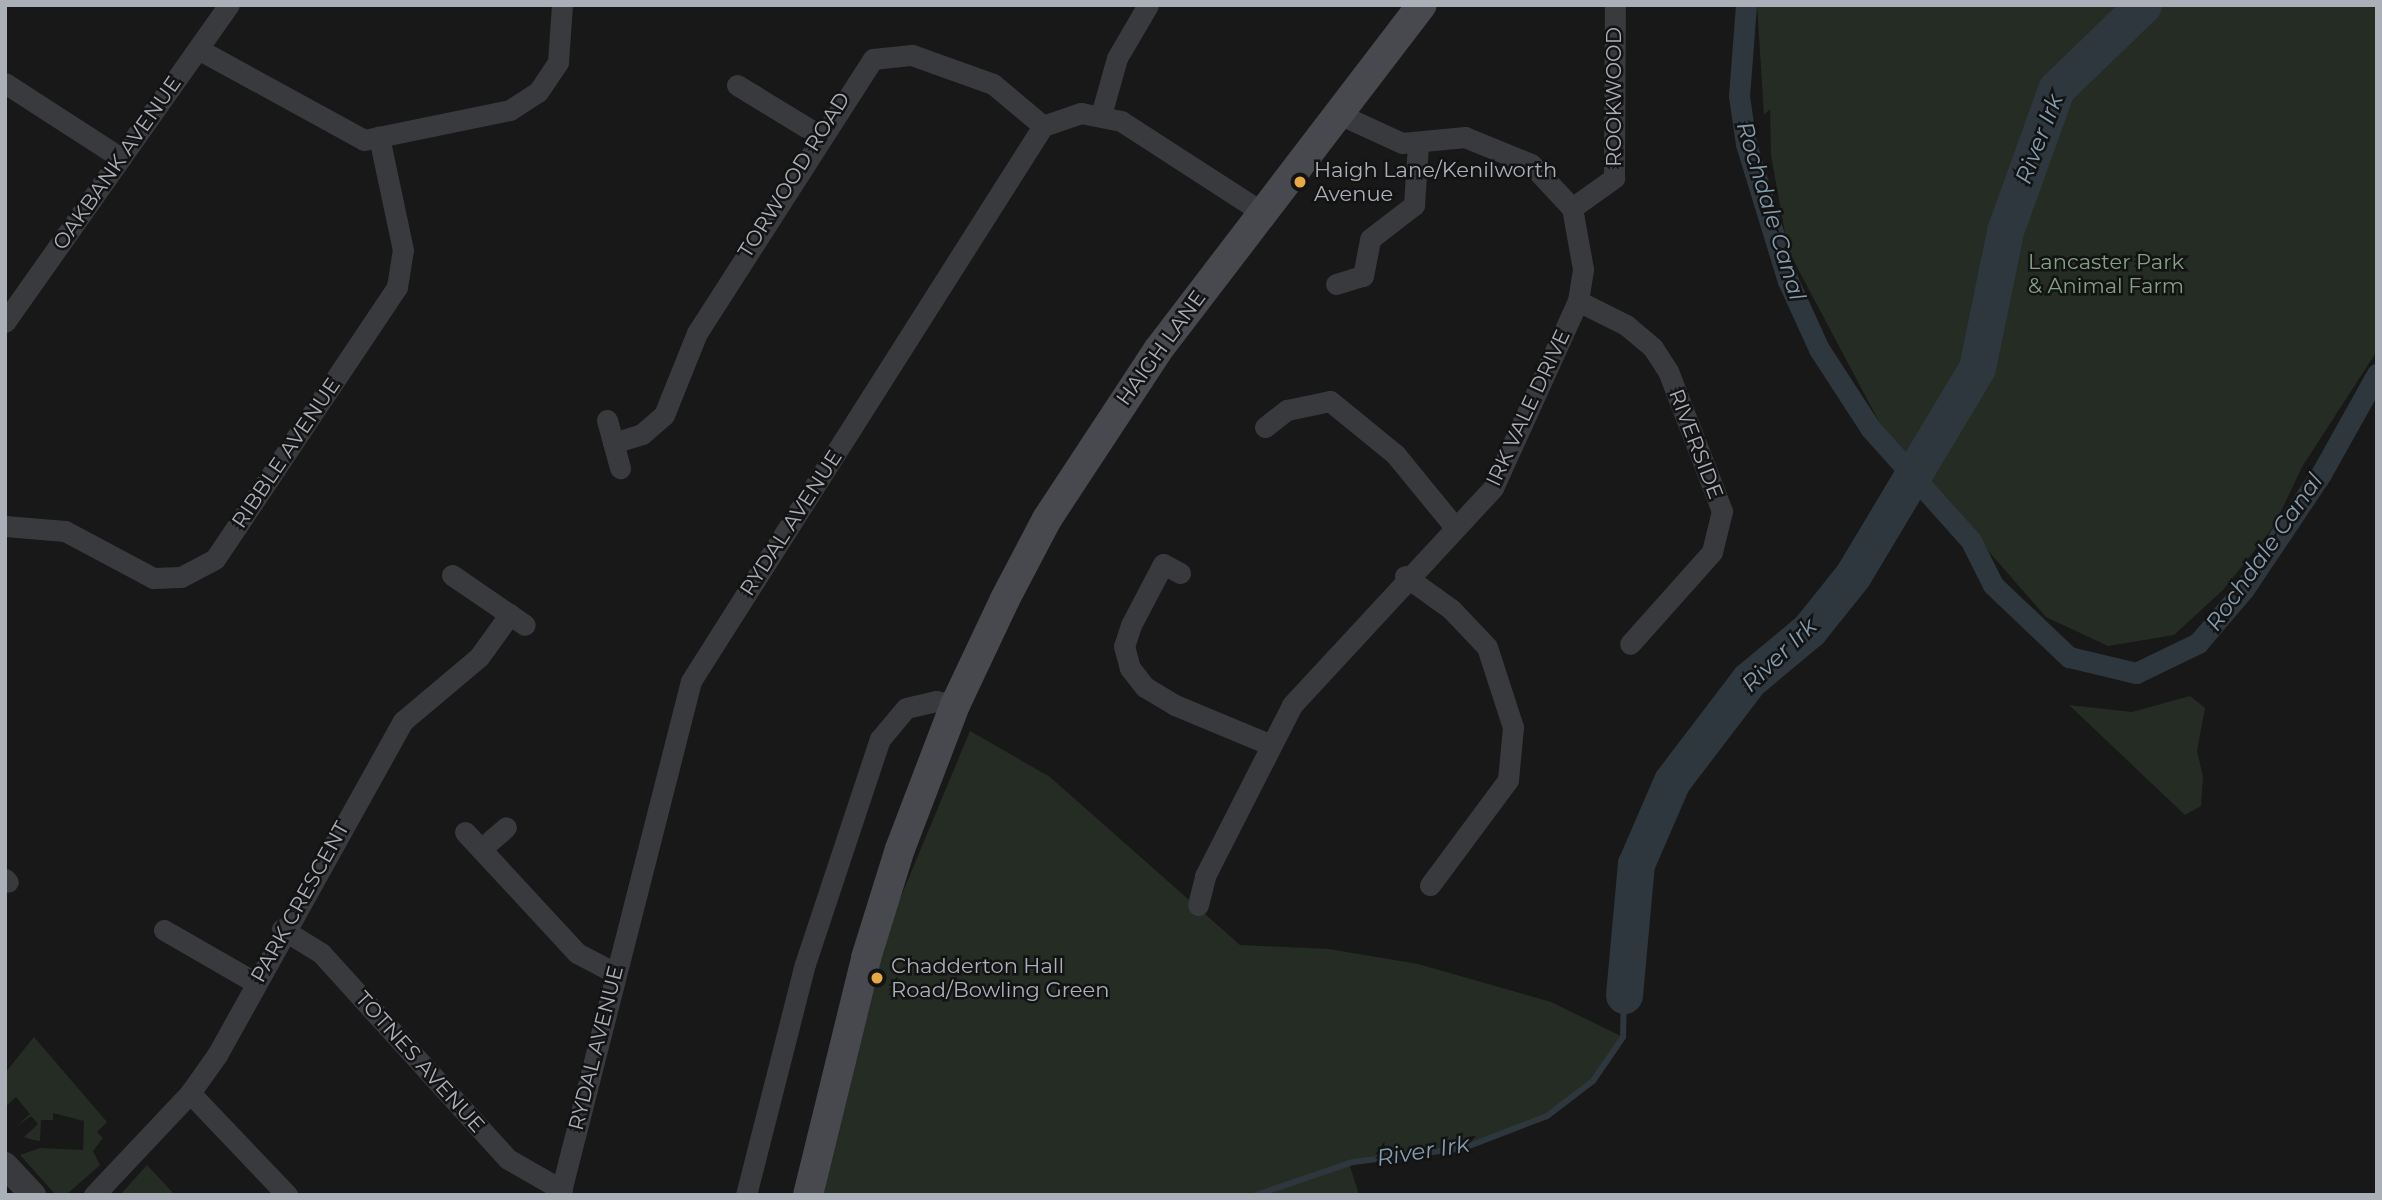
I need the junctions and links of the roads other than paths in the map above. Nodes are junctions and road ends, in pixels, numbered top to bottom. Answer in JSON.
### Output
{"nodes":[{"id":1,"x":229,"y":5,"type":"edge"},
{"id":2,"x":562,"y":5,"type":"edge"},
{"id":3,"x":1148,"y":5,"type":"edge"},
{"id":4,"x":1422,"y":5,"type":"edge"},
{"id":5,"x":1615,"y":5,"type":"edge"},
{"id":6,"x":198,"y":49,"type":"junction"},
{"id":7,"x":5,"y":83,"type":"edge"},
{"id":8,"x":737,"y":85,"type":"dead end"},
{"id":9,"x":1339,"y":114,"type":"junction"},
{"id":10,"x":1101,"y":115,"type":"junction"},
{"id":11,"x":1043,"y":126,"type":"junction"},
{"id":12,"x":819,"y":135,"type":"junction"},
{"id":13,"x":379,"y":137,"type":"junction"},
{"id":14,"x":1418,"y":144,"type":"junction"},
{"id":15,"x":121,"y":158,"type":"junction"},
{"id":16,"x":1572,"y":208,"type":"junction"},
{"id":17,"x":1260,"y":211,"type":"junction"},
{"id":18,"x":1336,"y":284,"type":"dead end"},
{"id":19,"x":1578,"y":301,"type":"junction"},
{"id":20,"x":5,"y":322,"type":"edge"},
{"id":21,"x":607,"y":419,"type":"dead end"},
{"id":22,"x":1265,"y":427,"type":"dead end"},
{"id":23,"x":613,"y":443,"type":"junction"},
{"id":24,"x":620,"y":468,"type":"dead end"},
{"id":25,"x":5,"y":526,"type":"edge"},
{"id":26,"x":1454,"y":526,"type":"junction"},
{"id":27,"x":1180,"y":573,"type":"dead end"},
{"id":28,"x":452,"y":575,"type":"dead end"},
{"id":29,"x":1405,"y":576,"type":"junction"},
{"id":30,"x":1630,"y":644,"type":"dead end"},
{"id":31,"x":951,"y":713,"type":"junction"},
{"id":32,"x":1271,"y":744,"type":"junction"},
{"id":33,"x":506,"y":827,"type":"dead end"},
{"id":34,"x":466,"y":832,"type":"dead end"},
{"id":35,"x":481,"y":849,"type":"junction"},
{"id":36,"x":1430,"y":885,"type":"dead end"},
{"id":37,"x":1198,"y":905,"type":"dead end"},
{"id":38,"x":282,"y":929,"type":"junction"},
{"id":39,"x":164,"y":930,"type":"dead end"},
{"id":40,"x":615,"y":973,"type":"junction"},
{"id":41,"x":256,"y":983,"type":"junction"},
{"id":42,"x":190,"y":1093,"type":"junction"},
{"id":43,"x":5,"y":1166,"type":"edge"},
{"id":44,"x":561,"y":1193,"type":"edge"},
{"id":45,"x":33,"y":1195,"type":"edge"},
{"id":46,"x":94,"y":1195,"type":"edge"},
{"id":47,"x":287,"y":1195,"type":"edge"},
{"id":48,"x":746,"y":1195,"type":"edge"},
{"id":49,"x":808,"y":1195,"type":"edge"}],
"edges":[{"from":1,"to":6,"type":"street","name":"OAKBANK AVENUE"},
{"from":2,"to":13,"type":"street"},
{"from":3,"to":10,"type":"street"},
{"from":4,"to":9,"type":"main road","name":"HAIGH LANE"},
{"from":5,"to":16,"type":"street","name":"ROOKWOOD"},
{"from":6,"to":13,"type":"street"},
{"from":6,"to":15,"type":"street","name":"OAKBANK AVENUE"},
{"from":7,"to":15,"type":"street"},
{"from":8,"to":12,"type":"street"},
{"from":9,"to":14,"type":"street","name":"IRK VALE DRIVE"},
{"from":9,"to":17,"type":"main road","name":"HAIGH LANE"},
{"from":10,"to":11,"type":"street"},
{"from":10,"to":17,"type":"street"},
{"from":11,"to":12,"type":"street","name":"TORWOOD ROAD"},
{"from":11,"to":40,"type":"street","name":"RYDAL AVENUE"},
{"from":12,"to":23,"type":"street","name":"TORWOOD ROAD"},
{"from":13,"to":25,"type":"street","name":"RIBBLE AVENUE"},
{"from":14,"to":16,"type":"street","name":"IRK VALE DRIVE"},
{"from":14,"to":18,"type":"street"},
{"from":15,"to":20,"type":"street","name":"OAKBANK AVENUE"},
{"from":16,"to":19,"type":"street","name":"IRK VALE DRIVE"},
{"from":17,"to":31,"type":"main road","name":"HAIGH LANE"},
{"from":19,"to":26,"type":"street","name":"IRK VALE DRIVE"},
{"from":19,"to":30,"type":"street","name":"RIVERSIDE"},
{"from":21,"to":23,"type":"street"},
{"from":22,"to":26,"type":"street"},
{"from":23,"to":24,"type":"street"},
{"from":26,"to":29,"type":"street","name":"IRK VALE DRIVE"},
{"from":27,"to":32,"type":"street"},
{"from":28,"to":38,"type":"street","name":"PARK CRESCENT"},
{"from":29,"to":32,"type":"street","name":"IRK VALE DRIVE"},
{"from":29,"to":36,"type":"street"},
{"from":31,"to":48,"type":"street"},
{"from":31,"to":49,"type":"main road","name":"HAIGH LANE"},
{"from":32,"to":37,"type":"street","name":"IRK VALE DRIVE"},
{"from":33,"to":35,"type":"street"},
{"from":34,"to":35,"type":"street"},
{"from":35,"to":40,"type":"street"},
{"from":38,"to":41,"type":"street","name":"PARK CRESCENT"},
{"from":38,"to":44,"type":"street","name":"TOTNES AVENUE"},
{"from":39,"to":41,"type":"street"},
{"from":40,"to":44,"type":"street","name":"RYDAL AVENUE"},
{"from":41,"to":42,"type":"street","name":"PARK CRESCENT"},
{"from":42,"to":46,"type":"street","name":"PARK CRESCENT"},
{"from":42,"to":47,"type":"street"},
{"from":43,"to":45,"type":"street"}]}
